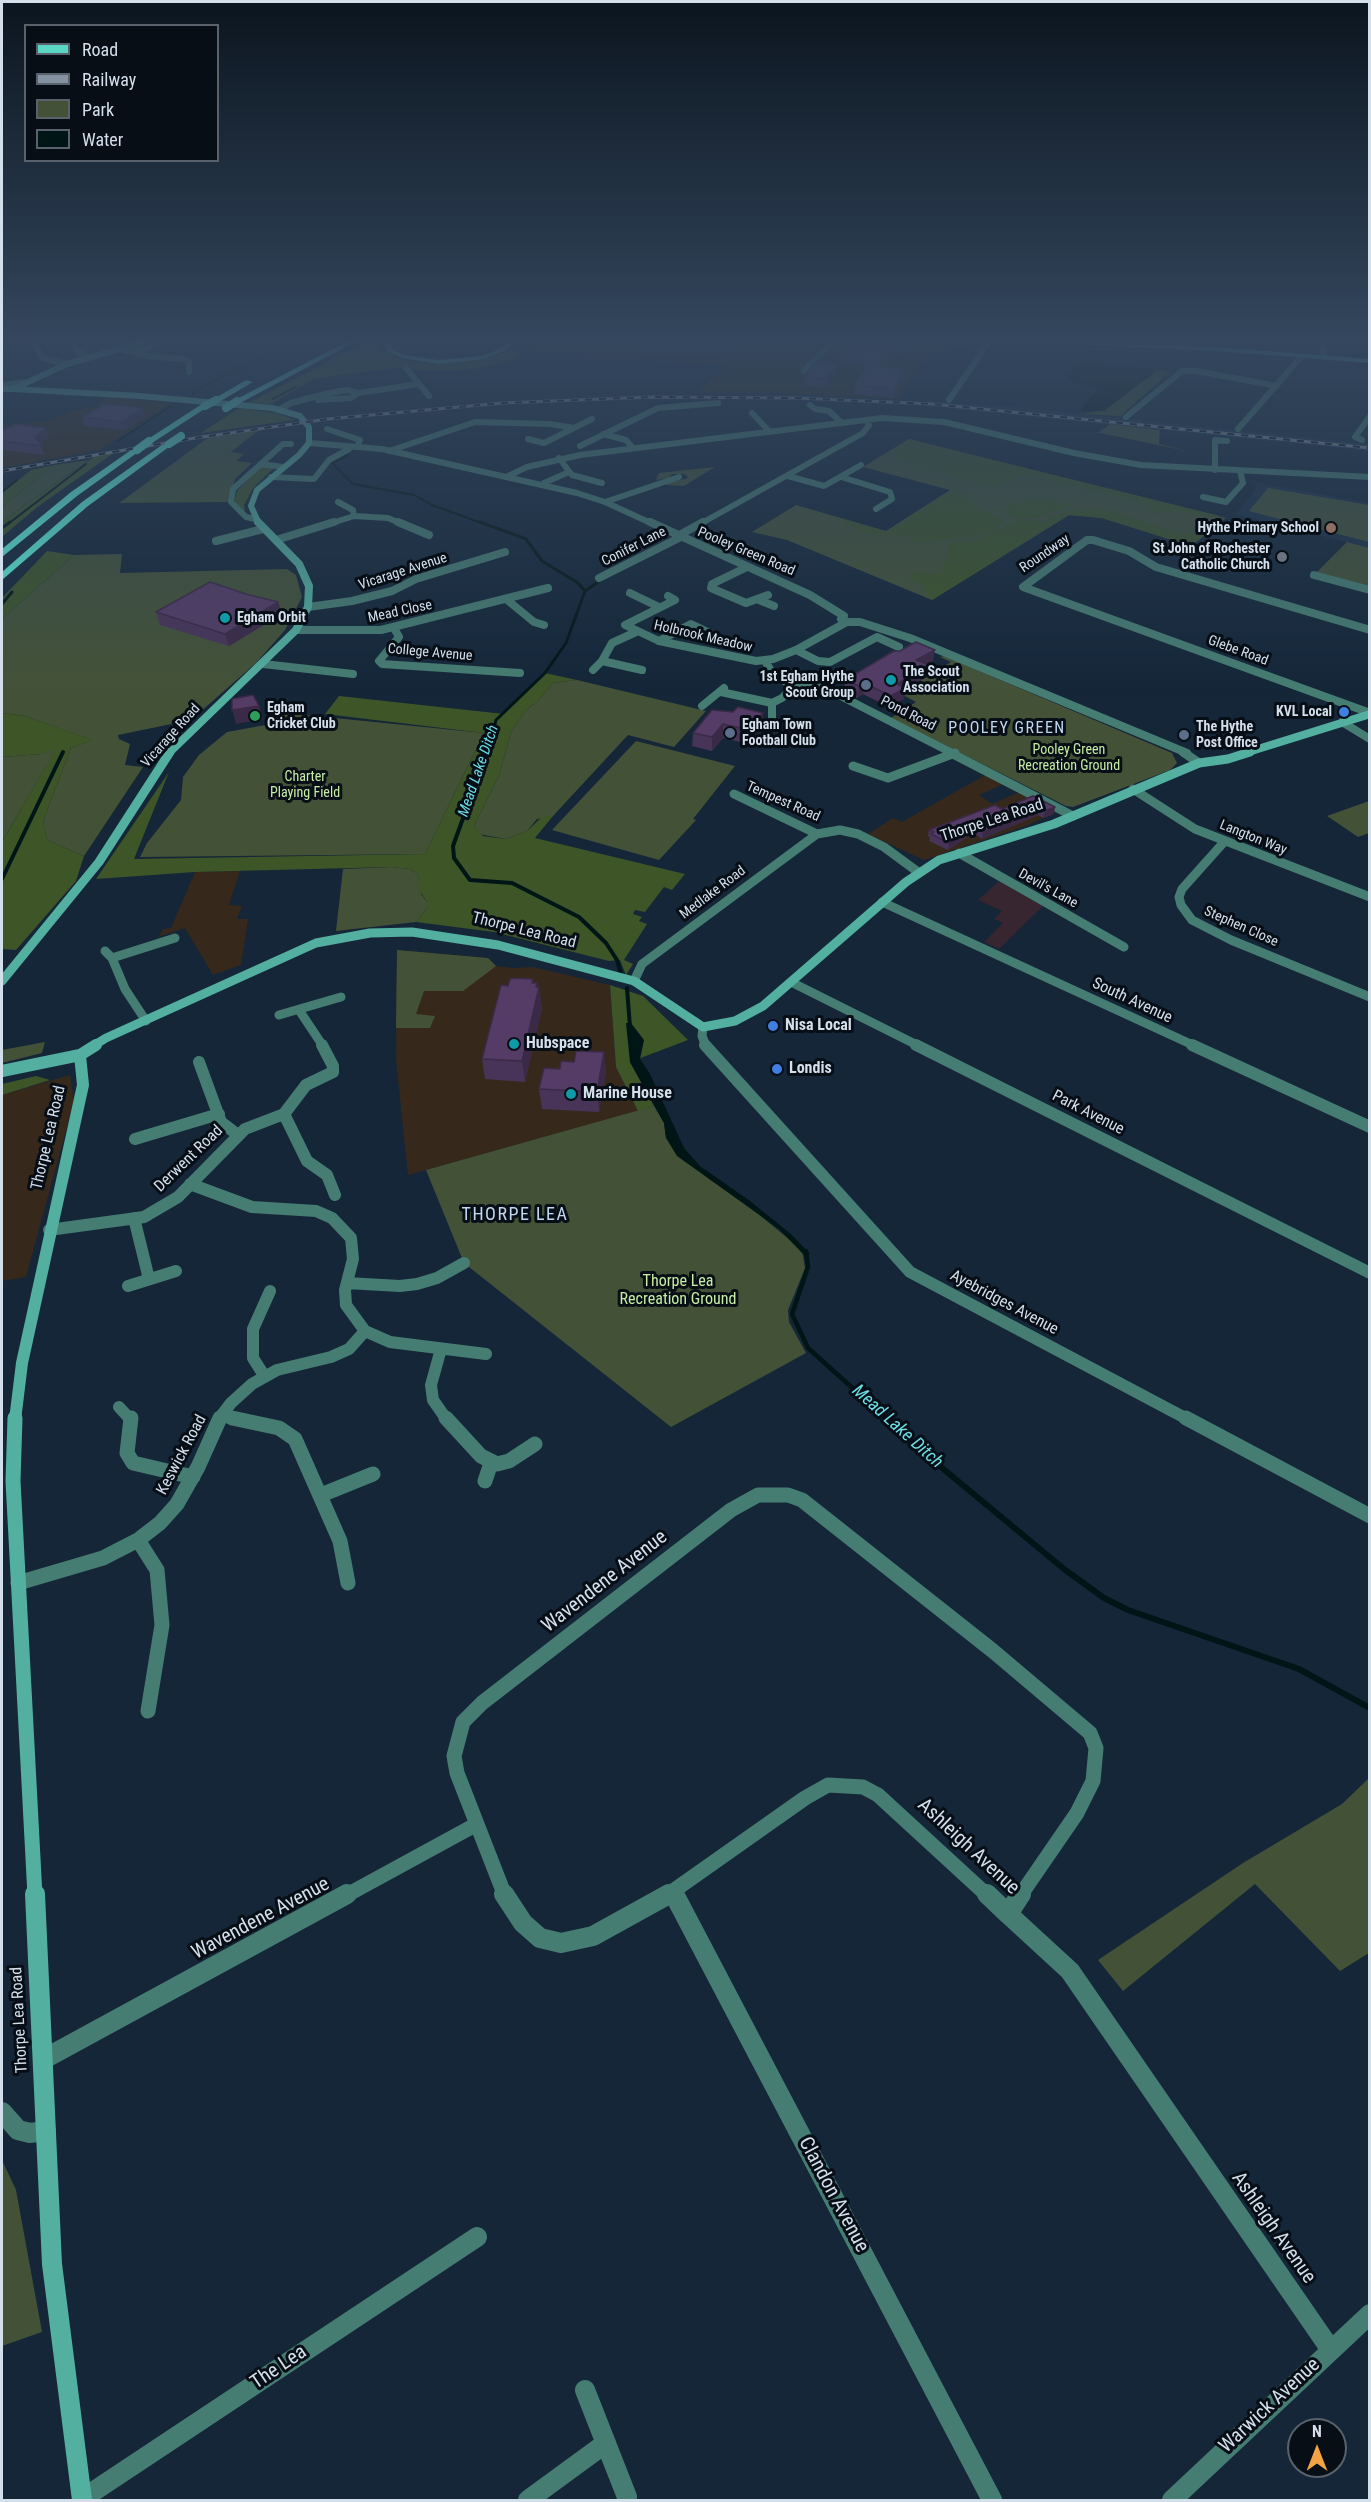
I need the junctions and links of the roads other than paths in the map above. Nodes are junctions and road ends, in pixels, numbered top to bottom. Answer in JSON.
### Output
{"nodes":[{"id":1,"x":123,"y":460,"type":"edge"},
{"id":2,"x":147,"y":460,"type":"edge"},
{"id":3,"x":265,"y":460,"type":"edge"},
{"id":4,"x":293,"y":460,"type":"edge"},
{"id":5,"x":329,"y":460,"type":"edge"},
{"id":6,"x":428,"y":460,"type":"edge"},
{"id":7,"x":553,"y":460,"type":"edge"},
{"id":8,"x":560,"y":460,"type":"edge"},
{"id":9,"x":816,"y":460,"type":"edge"},
{"id":10,"x":1110,"y":460,"type":"edge"},
{"id":11,"x":1215,"y":460,"type":"edge"},
{"id":12,"x":260,"y":464,"type":"junction"},
{"id":13,"x":861,"y":465,"type":"dead end"},
{"id":14,"x":284,"y":467,"type":"junction"},
{"id":15,"x":1215,"y":470,"type":"junction"},
{"id":16,"x":1240,"y":471,"type":"junction"},
{"id":17,"x":569,"y":472,"type":"junction"},
{"id":18,"x":788,"y":476,"type":"junction"},
{"id":19,"x":271,"y":477,"type":"junction"},
{"id":20,"x":506,"y":477,"type":"junction"},
{"id":21,"x":679,"y":477,"type":"dead end"},
{"id":22,"x":841,"y":477,"type":"junction"},
{"id":23,"x":1370,"y":477,"type":"edge"},
{"id":24,"x":603,"y":482,"type":"dead end"},
{"id":25,"x":544,"y":483,"type":"dead end"},
{"id":26,"x":1203,"y":496,"type":"dead end"},
{"id":27,"x":338,"y":502,"type":"dead end"},
{"id":28,"x":605,"y":502,"type":"junction"},
{"id":29,"x":876,"y":509,"type":"dead end"},
{"id":30,"x":354,"y":516,"type":"junction"},
{"id":31,"x":255,"y":519,"type":"junction"},
{"id":32,"x":263,"y":529,"type":"junction"},
{"id":33,"x":431,"y":533,"type":"dead end"},
{"id":34,"x":677,"y":537,"type":"junction"},
{"id":35,"x":221,"y":538,"type":"dead end"},
{"id":36,"x":276,"y":540,"type":"junction"},
{"id":37,"x":505,"y":552,"type":"dead end"},
{"id":38,"x":2,"y":554,"type":"edge"},
{"id":39,"x":747,"y":567,"type":"junction"},
{"id":40,"x":1314,"y":575,"type":"dead end"},
{"id":41,"x":2,"y":577,"type":"edge"},
{"id":42,"x":599,"y":578,"type":"dead end"},
{"id":43,"x":544,"y":590,"type":"dead end"},
{"id":44,"x":1370,"y":590,"type":"edge"},
{"id":45,"x":630,"y":593,"type":"dead end"},
{"id":46,"x":768,"y":595,"type":"dead end"},
{"id":47,"x":668,"y":596,"type":"dead end"},
{"id":48,"x":506,"y":599,"type":"junction"},
{"id":49,"x":759,"y":600,"type":"junction"},
{"id":50,"x":774,"y":606,"type":"dead end"},
{"id":51,"x":308,"y":607,"type":"junction"},
{"id":52,"x":659,"y":607,"type":"junction"},
{"id":53,"x":1096,"y":615,"type":"joint"},
{"id":54,"x":681,"y":619,"type":"dead end"},
{"id":55,"x":844,"y":619,"type":"junction"},
{"id":56,"x":691,"y":624,"type":"junction"},
{"id":57,"x":544,"y":625,"type":"dead end"},
{"id":58,"x":394,"y":628,"type":"junction"},
{"id":59,"x":296,"y":630,"type":"junction"},
{"id":60,"x":1370,"y":630,"type":"edge"},
{"id":61,"x":636,"y":632,"type":"junction"},
{"id":62,"x":866,"y":633,"type":"dead end"},
{"id":63,"x":716,"y":636,"type":"dead end"},
{"id":64,"x":877,"y":637,"type":"junction"},
{"id":65,"x":659,"y":641,"type":"junction"},
{"id":66,"x":899,"y":647,"type":"dead end"},
{"id":67,"x":796,"y":650,"type":"junction"},
{"id":68,"x":602,"y":661,"type":"junction"},
{"id":69,"x":765,"y":661,"type":"junction"},
{"id":70,"x":263,"y":664,"type":"junction"},
{"id":71,"x":594,"y":670,"type":"dead end"},
{"id":72,"x":642,"y":670,"type":"dead end"},
{"id":73,"x":520,"y":673,"type":"dead end"},
{"id":74,"x":352,"y":674,"type":"dead end"},
{"id":75,"x":795,"y":685,"type":"junction"},
{"id":76,"x":772,"y":703,"type":"junction"},
{"id":77,"x":702,"y":706,"type":"dead end"},
{"id":78,"x":1370,"y":713,"type":"edge"},
{"id":79,"x":1342,"y":722,"type":"junction"},
{"id":80,"x":772,"y":724,"type":"dead end"},
{"id":81,"x":1370,"y":739,"type":"edge"},
{"id":82,"x":955,"y":753,"type":"junction"},
{"id":83,"x":1200,"y":763,"type":"junction"},
{"id":84,"x":853,"y":766,"type":"dead end"},
{"id":85,"x":1133,"y":789,"type":"junction"},
{"id":86,"x":734,"y":794,"type":"dead end"},
{"id":87,"x":1073,"y":816,"type":"junction"},
{"id":88,"x":817,"y":834,"type":"junction"},
{"id":89,"x":1224,"y":842,"type":"junction"},
{"id":90,"x":959,"y":853,"type":"junction"},
{"id":91,"x":918,"y":872,"type":"junction"},
{"id":92,"x":1370,"y":897,"type":"edge"},
{"id":93,"x":882,"y":902,"type":"junction"},
{"id":94,"x":175,"y":938,"type":"dead end"},
{"id":95,"x":1124,"y":947,"type":"dead end"},
{"id":96,"x":2,"y":981,"type":"edge"},
{"id":97,"x":634,"y":981,"type":"junction"},
{"id":98,"x":791,"y":982,"type":"junction"},
{"id":99,"x":341,"y":997,"type":"dead end"},
{"id":100,"x":1370,"y":997,"type":"edge"},
{"id":101,"x":299,"y":1010,"type":"junction"},
{"id":102,"x":279,"y":1015,"type":"dead end"},
{"id":103,"x":146,"y":1021,"type":"junction"},
{"id":104,"x":703,"y":1026,"type":"junction"},
{"id":105,"x":80,"y":1055,"type":"junction"},
{"id":106,"x":200,"y":1062,"type":"dead end"},
{"id":107,"x":2,"y":1071,"type":"edge"},
{"id":108,"x":219,"y":1114,"type":"junction"},
{"id":109,"x":284,"y":1114,"type":"junction"},
{"id":110,"x":1370,"y":1127,"type":"edge"},
{"id":111,"x":238,"y":1135,"type":"junction"},
{"id":112,"x":135,"y":1139,"type":"dead end"},
{"id":113,"x":190,"y":1184,"type":"junction"},
{"id":114,"x":335,"y":1195,"type":"dead end"},
{"id":115,"x":134,"y":1218,"type":"junction"},
{"id":116,"x":49,"y":1230,"type":"junction"},
{"id":117,"x":464,"y":1263,"type":"dead end"},
{"id":118,"x":176,"y":1271,"type":"dead end"},
{"id":119,"x":1370,"y":1273,"type":"edge"},
{"id":120,"x":149,"y":1279,"type":"junction"},
{"id":121,"x":346,"y":1283,"type":"junction"},
{"id":122,"x":128,"y":1286,"type":"dead end"},
{"id":123,"x":270,"y":1291,"type":"dead end"},
{"id":124,"x":365,"y":1331,"type":"junction"},
{"id":125,"x":441,"y":1349,"type":"junction"},
{"id":126,"x":486,"y":1354,"type":"dead end"},
{"id":127,"x":265,"y":1377,"type":"junction"},
{"id":128,"x":119,"y":1407,"type":"dead end"},
{"id":129,"x":221,"y":1416,"type":"junction"},
{"id":130,"x":535,"y":1444,"type":"dead end"},
{"id":131,"x":491,"y":1462,"type":"junction"},
{"id":132,"x":373,"y":1474,"type":"dead end"},
{"id":133,"x":192,"y":1477,"type":"junction"},
{"id":134,"x":484,"y":1481,"type":"dead end"},
{"id":135,"x":321,"y":1495,"type":"junction"},
{"id":136,"x":1370,"y":1516,"type":"edge"},
{"id":137,"x":138,"y":1540,"type":"junction"},
{"id":138,"x":18,"y":1583,"type":"junction"},
{"id":139,"x":348,"y":1583,"type":"dead end"},
{"id":140,"x":148,"y":1711,"type":"dead end"},
{"id":141,"x":477,"y":1824,"type":"junction"},
{"id":142,"x":673,"y":1892,"type":"junction"},
{"id":143,"x":1008,"y":1914,"type":"junction"},
{"id":144,"x":44,"y":2059,"type":"junction"},
{"id":145,"x":2,"y":2112,"type":"edge"},
{"id":146,"x":46,"y":2131,"type":"junction"},
{"id":147,"x":477,"y":2237,"type":"dead end"},
{"id":148,"x":1370,"y":2314,"type":"edge"},
{"id":149,"x":1331,"y":2350,"type":"junction"},
{"id":150,"x":585,"y":2390,"type":"dead end"},
{"id":151,"x":606,"y":2444,"type":"junction"},
{"id":152,"x":627,"y":2497,"type":"dead end"},
{"id":153,"x":82,"y":2500,"type":"edge"},
{"id":154,"x":528,"y":2500,"type":"edge"},
{"id":155,"x":992,"y":2500,"type":"edge"},
{"id":156,"x":1172,"y":2500,"type":"edge"}],
"edges":[{"from":1,"to":38,"type":"highway","bridge":true},
{"from":2,"to":41,"type":"highway","bridge":true},
{"from":3,"to":12,"type":"street"},
{"from":4,"to":14,"type":"main road"},
{"from":5,"to":19,"type":"street"},
{"from":6,"to":20,"type":"street","name":"Pooley Green Road"},
{"from":7,"to":20,"type":"street"},
{"from":8,"to":17,"type":"street"},
{"from":9,"to":18,"type":"street","name":"Conifer Lane"},
{"from":10,"to":15,"type":"street"},
{"from":11,"to":15,"type":"street"},
{"from":12,"to":14,"type":"street"},
{"from":12,"to":31,"type":"street"},
{"from":13,"to":22,"type":"street"},
{"from":14,"to":19,"type":"main road"},
{"from":15,"to":16,"type":"street"},
{"from":16,"to":23,"type":"street"},
{"from":16,"to":26,"type":"street"},
{"from":17,"to":24,"type":"street"},
{"from":17,"to":25,"type":"street"},
{"from":18,"to":22,"type":"street"},
{"from":18,"to":34,"type":"street","name":"Conifer Lane"},
{"from":19,"to":31,"type":"main road"},
{"from":20,"to":28,"type":"street","name":"Pooley Green Road"},
{"from":21,"to":28,"type":"street"},
{"from":22,"to":29,"type":"street"},
{"from":27,"to":30,"type":"street"},
{"from":28,"to":34,"type":"street","name":"Pooley Green Road"},
{"from":30,"to":33,"type":"street"},
{"from":30,"to":36,"type":"street"},
{"from":31,"to":32,"type":"main road"},
{"from":32,"to":35,"type":"street"},
{"from":32,"to":36,"type":"main road"},
{"from":34,"to":39,"type":"street","name":"Pooley Green Road"},
{"from":34,"to":42,"type":"street","name":"Conifer Lane"},
{"from":36,"to":51,"type":"main road"},
{"from":37,"to":51,"type":"street","name":"Vicarage Avenue"},
{"from":39,"to":49,"type":"street"},
{"from":39,"to":55,"type":"street","name":"Pooley Green Road"},
{"from":40,"to":44,"type":"street"},
{"from":43,"to":48,"type":"street","name":"Mead Close"},
{"from":45,"to":52,"type":"street","name":"Holbrook Meadow"},
{"from":46,"to":49,"type":"street"},
{"from":47,"to":52,"type":"street","name":"Holbrook Meadow"},
{"from":48,"to":57,"type":"street"},
{"from":48,"to":58,"type":"street","name":"Mead Close"},
{"from":49,"to":50,"type":"street"},
{"from":51,"to":59,"type":"main road","name":"Vicarage Road"},
{"from":52,"to":61,"type":"street","name":"Holbrook Meadow"},
{"from":53,"to":60,"type":"street","name":"Roundway"},
{"from":53,"to":78,"type":"street","name":"Glebe Road"},
{"from":54,"to":56,"type":"street"},
{"from":55,"to":67,"type":"street","name":"Holbrook Meadow"},
{"from":55,"to":83,"type":"street"},
{"from":56,"to":63,"type":"street"},
{"from":56,"to":65,"type":"street"},
{"from":58,"to":59,"type":"street","name":"Mead Close"},
{"from":58,"to":73,"type":"street","name":"College Avenue"},
{"from":59,"to":70,"type":"main road","name":"Vicarage Road"},
{"from":61,"to":65,"type":"street","name":"Holbrook Meadow"},
{"from":61,"to":68,"type":"street"},
{"from":62,"to":64,"type":"street"},
{"from":64,"to":66,"type":"street"},
{"from":64,"to":67,"type":"street"},
{"from":65,"to":69,"type":"street","name":"Holbrook Meadow"},
{"from":67,"to":69,"type":"street","name":"Holbrook Meadow"},
{"from":68,"to":71,"type":"street"},
{"from":68,"to":72,"type":"street"},
{"from":69,"to":75,"type":"street","name":"Pond Road"},
{"from":70,"to":74,"type":"street"},
{"from":70,"to":96,"type":"main road","name":"Vicarage Road"},
{"from":75,"to":76,"type":"street"},
{"from":75,"to":82,"type":"street","name":"Pond Road"},
{"from":76,"to":77,"type":"street"},
{"from":76,"to":80,"type":"street"},
{"from":78,"to":79,"type":"main road","name":"Thorpe Lea Road"},
{"from":79,"to":81,"type":"street"},
{"from":79,"to":83,"type":"main road","name":"Thorpe Lea Road"},
{"from":82,"to":84,"type":"street"},
{"from":82,"to":87,"type":"street","name":"Pond Road"},
{"from":83,"to":85,"type":"main road","name":"Thorpe Lea Road"},
{"from":85,"to":87,"type":"main road","name":"Thorpe Lea Road"},
{"from":85,"to":89,"type":"street","name":"Langton Way"},
{"from":86,"to":88,"type":"street","name":"Tempest Road"},
{"from":87,"to":90,"type":"main road","name":"Thorpe Lea Road"},
{"from":88,"to":91,"type":"street","name":"Tempest Road"},
{"from":88,"to":97,"type":"street","name":"Medlake Road"},
{"from":89,"to":92,"type":"street","name":"Langton Way"},
{"from":89,"to":100,"type":"street","name":"Stephen Close"},
{"from":90,"to":91,"type":"main road","name":"Thorpe Lea Road"},
{"from":90,"to":95,"type":"street","name":"Devil's Lane"},
{"from":91,"to":93,"type":"main road","name":"Thorpe Lea Road"},
{"from":93,"to":98,"type":"main road","name":"Thorpe Lea Road"},
{"from":93,"to":110,"type":"street","name":"South Avenue"},
{"from":94,"to":103,"type":"street"},
{"from":97,"to":103,"type":"main road","name":"Thorpe Lea Road"},
{"from":97,"to":104,"type":"main road","name":"Thorpe Lea Road"},
{"from":98,"to":104,"type":"main road","name":"Thorpe Lea Road"},
{"from":98,"to":119,"type":"street","name":"Park Avenue"},
{"from":99,"to":101,"type":"street"},
{"from":101,"to":102,"type":"street"},
{"from":101,"to":109,"type":"street"},
{"from":103,"to":105,"type":"main road","name":"Thorpe Lea Road"},
{"from":104,"to":136,"type":"street","name":"Ayebridges Avenue"},
{"from":105,"to":107,"type":"main road"},
{"from":105,"to":116,"type":"main road","name":"Thorpe Lea Road"},
{"from":106,"to":108,"type":"street"},
{"from":108,"to":111,"type":"street"},
{"from":108,"to":112,"type":"street"},
{"from":109,"to":111,"type":"street","name":"Derwent Road"},
{"from":109,"to":114,"type":"street"},
{"from":111,"to":113,"type":"street","name":"Derwent Road"},
{"from":113,"to":115,"type":"street","name":"Derwent Road"},
{"from":113,"to":121,"type":"street"},
{"from":115,"to":116,"type":"street","name":"Derwent Road"},
{"from":115,"to":120,"type":"street"},
{"from":116,"to":138,"type":"main road","name":"Thorpe Lea Road"},
{"from":117,"to":121,"type":"street"},
{"from":118,"to":120,"type":"street"},
{"from":120,"to":122,"type":"street"},
{"from":121,"to":124,"type":"street"},
{"from":123,"to":127,"type":"street"},
{"from":124,"to":125,"type":"street"},
{"from":124,"to":127,"type":"street","name":"Keswick Road"},
{"from":125,"to":126,"type":"street"},
{"from":125,"to":131,"type":"street"},
{"from":127,"to":129,"type":"street","name":"Keswick Road"},
{"from":128,"to":133,"type":"street"},
{"from":129,"to":133,"type":"street","name":"Keswick Road"},
{"from":129,"to":135,"type":"street"},
{"from":130,"to":131,"type":"street"},
{"from":131,"to":134,"type":"street"},
{"from":132,"to":135,"type":"street"},
{"from":133,"to":137,"type":"street","name":"Keswick Road"},
{"from":135,"to":139,"type":"street"},
{"from":137,"to":138,"type":"street","name":"Keswick Road"},
{"from":137,"to":140,"type":"street"},
{"from":138,"to":144,"type":"main road","name":"Thorpe Lea Road"},
{"from":141,"to":142,"type":"street","name":"Ashleigh Avenue"},
{"from":141,"to":143,"type":"street","name":"Wavendene Avenue"},
{"from":141,"to":144,"type":"street","name":"Wavendene Avenue"},
{"from":142,"to":143,"type":"street","name":"Ashleigh Avenue"},
{"from":142,"to":155,"type":"street","name":"Clandon Avenue"},
{"from":143,"to":149,"type":"street","name":"Ashleigh Avenue"},
{"from":144,"to":146,"type":"main road","name":"Thorpe Lea Road"},
{"from":145,"to":146,"type":"street"},
{"from":146,"to":153,"type":"main road","name":"Thorpe Lea Road"},
{"from":147,"to":153,"type":"street","name":"The Lea"},
{"from":148,"to":149,"type":"street","name":"Warwick Avenue"},
{"from":149,"to":156,"type":"street","name":"Warwick Avenue"},
{"from":150,"to":151,"type":"street"},
{"from":151,"to":152,"type":"street"},
{"from":151,"to":154,"type":"street"}]}
